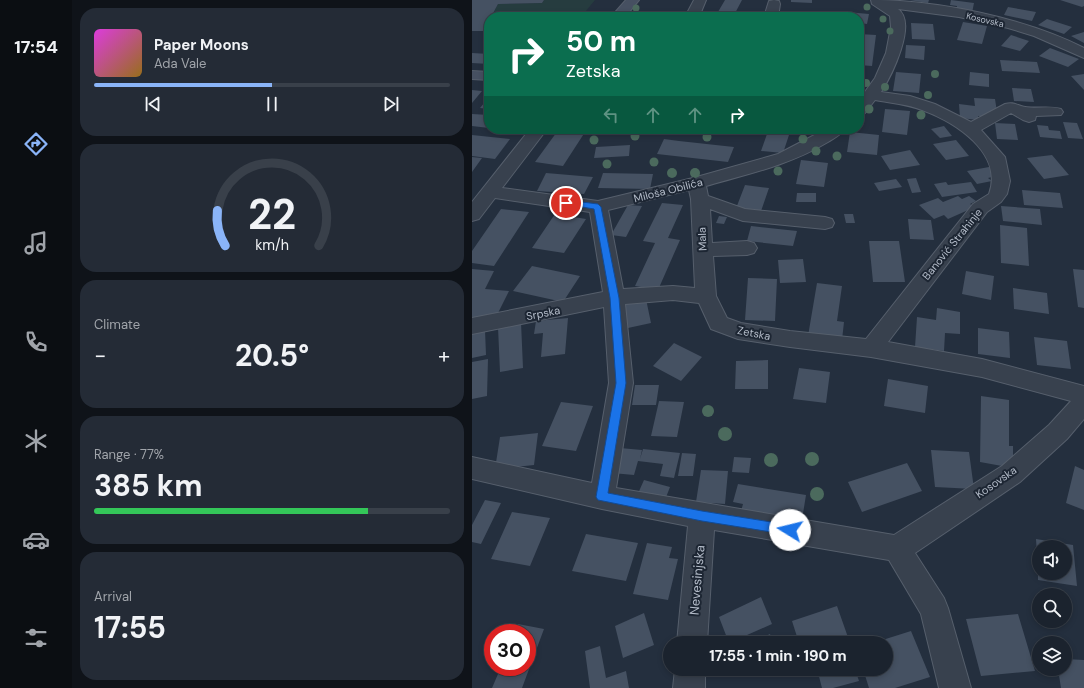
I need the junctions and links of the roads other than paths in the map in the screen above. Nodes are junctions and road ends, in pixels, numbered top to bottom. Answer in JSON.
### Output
{"nodes":[{"id":1,"x":633,"y":0,"type":"edge"},
{"id":2,"x":700,"y":0,"type":"edge"},
{"id":3,"x":878,"y":2,"type":"edge"},
{"id":4,"x":622,"y":12,"type":"edge"},
{"id":5,"x":694,"y":12,"type":"edge"},
{"id":6,"x":1084,"y":54,"type":"edge"},
{"id":7,"x":472,"y":76,"type":"edge"},
{"id":8,"x":484,"y":77,"type":"edge"},
{"id":9,"x":871,"y":95,"type":"junction"},
{"id":10,"x":864,"y":104,"type":"edge"},
{"id":11,"x":1055,"y":112,"type":"dead end"},
{"id":12,"x":971,"y":129,"type":"junction"},
{"id":13,"x":535,"y":134,"type":"edge"},
{"id":14,"x":829,"y":134,"type":"edge"},
{"id":15,"x":699,"y":191,"type":"junction"},
{"id":16,"x":490,"y":192,"type":"junction"},
{"id":17,"x":598,"y":207,"type":"junction"},
{"id":18,"x":472,"y":215,"type":"edge"},
{"id":19,"x":825,"y":223,"type":"dead end"},
{"id":20,"x":747,"y":248,"type":"dead end"},
{"id":21,"x":703,"y":250,"type":"junction"},
{"id":22,"x":706,"y":296,"type":"junction"},
{"id":23,"x":614,"y":298,"type":"junction"},
{"id":24,"x":472,"y":326,"type":"edge"},
{"id":25,"x":871,"y":348,"type":"junction"},
{"id":26,"x":1084,"y":395,"type":"edge"},
{"id":27,"x":1084,"y":402,"type":"edge"},
{"id":28,"x":472,"y":468,"type":"edge"},
{"id":29,"x":602,"y":497,"type":"junction"},
{"id":30,"x":702,"y":516,"type":"junction"},
{"id":31,"x":897,"y":549,"type":"junction"},
{"id":32,"x":693,"y":636,"type":"edge"},
{"id":33,"x":689,"y":676,"type":"edge"},
{"id":34,"x":688,"y":688,"type":"edge"},
{"id":35,"x":955,"y":688,"type":"edge"}],
"edges":[{"from":1,"to":4,"type":"street"},
{"from":2,"to":5,"type":"street"},
{"from":3,"to":6,"type":"street","name":"Kosovska"},
{"from":3,"to":9,"type":"street"},
{"from":7,"to":8,"type":"street"},
{"from":9,"to":10,"type":"street"},
{"from":9,"to":12,"type":"street","name":"Banović Strahinje"},
{"from":11,"to":12,"type":"street"},
{"from":12,"to":25,"type":"street","name":"Banović Strahinje"},
{"from":13,"to":16,"type":"street"},
{"from":14,"to":15,"type":"street","name":"Miloša Obilića"},
{"from":15,"to":17,"type":"street","name":"Miloša Obilića"},
{"from":15,"to":19,"type":"street"},
{"from":15,"to":21,"type":"street","name":"Mala"},
{"from":16,"to":17,"type":"street","name":"Miloša Obilića"},
{"from":16,"to":18,"type":"street"},
{"from":17,"to":23,"type":"street"},
{"from":20,"to":21,"type":"street"},
{"from":21,"to":22,"type":"street","name":"Mala"},
{"from":22,"to":23,"type":"street"},
{"from":22,"to":25,"type":"street","name":"Zetska"},
{"from":23,"to":24,"type":"street","name":"Srpska"},
{"from":23,"to":29,"type":"street"},
{"from":25,"to":26,"type":"street","name":"Zetska"},
{"from":27,"to":31,"type":"street","name":"Kosovska"},
{"from":28,"to":29,"type":"street"},
{"from":29,"to":30,"type":"street"},
{"from":30,"to":31,"type":"street"},
{"from":30,"to":32,"type":"street","name":"Nevesinjska"},
{"from":31,"to":35,"type":"street"},
{"from":33,"to":34,"type":"street"}]}
